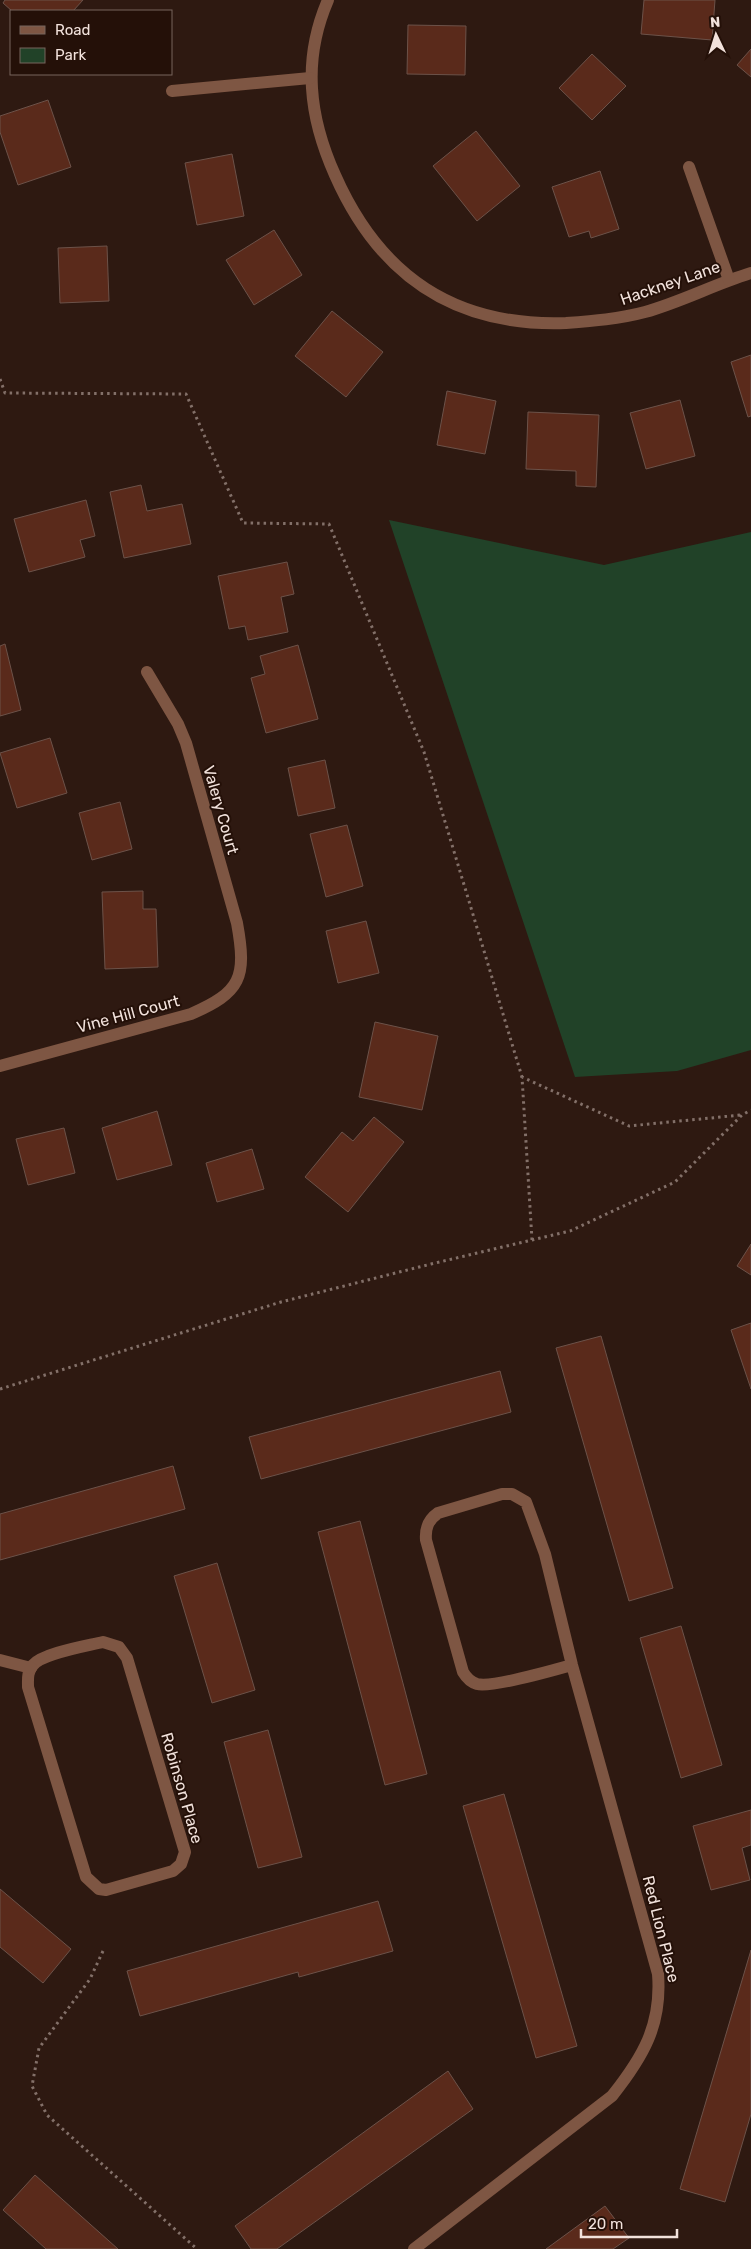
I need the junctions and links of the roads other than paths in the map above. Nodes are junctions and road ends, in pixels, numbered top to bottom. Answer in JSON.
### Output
{"nodes":[{"id":1,"x":328,"y":0,"type":"edge"},
{"id":2,"x":310,"y":78,"type":"junction"},
{"id":3,"x":172,"y":91,"type":"dead end"},
{"id":4,"x":689,"y":167,"type":"dead end"},
{"id":5,"x":751,"y":273,"type":"edge"},
{"id":6,"x":729,"y":280,"type":"junction"},
{"id":7,"x":147,"y":672,"type":"dead end"},
{"id":8,"x":242,"y":964,"type":"joint"},
{"id":9,"x":0,"y":1066,"type":"edge"},
{"id":10,"x":0,"y":1660,"type":"edge"},
{"id":11,"x":572,"y":1665,"type":"junction"},
{"id":12,"x":31,"y":1668,"type":"junction"},
{"id":13,"x":414,"y":2249,"type":"edge"}],
"edges":[{"from":1,"to":2,"type":"street","name":"Hackney Lane"},
{"from":2,"to":3,"type":"street"},
{"from":2,"to":6,"type":"street","name":"Hackney Lane"},
{"from":4,"to":6,"type":"street"},
{"from":5,"to":6,"type":"street","name":"Hackney Lane"},
{"from":7,"to":8,"type":"street","name":"Valery Court"},
{"from":8,"to":9,"type":"street","name":"Vine Hill Court"},
{"from":10,"to":12,"type":"street"},
{"from":11,"to":11,"type":"street","name":"Red Lion Place"},
{"from":11,"to":13,"type":"street","name":"Red Lion Place"},
{"from":12,"to":12,"type":"street","name":"Robinson Place"}]}
